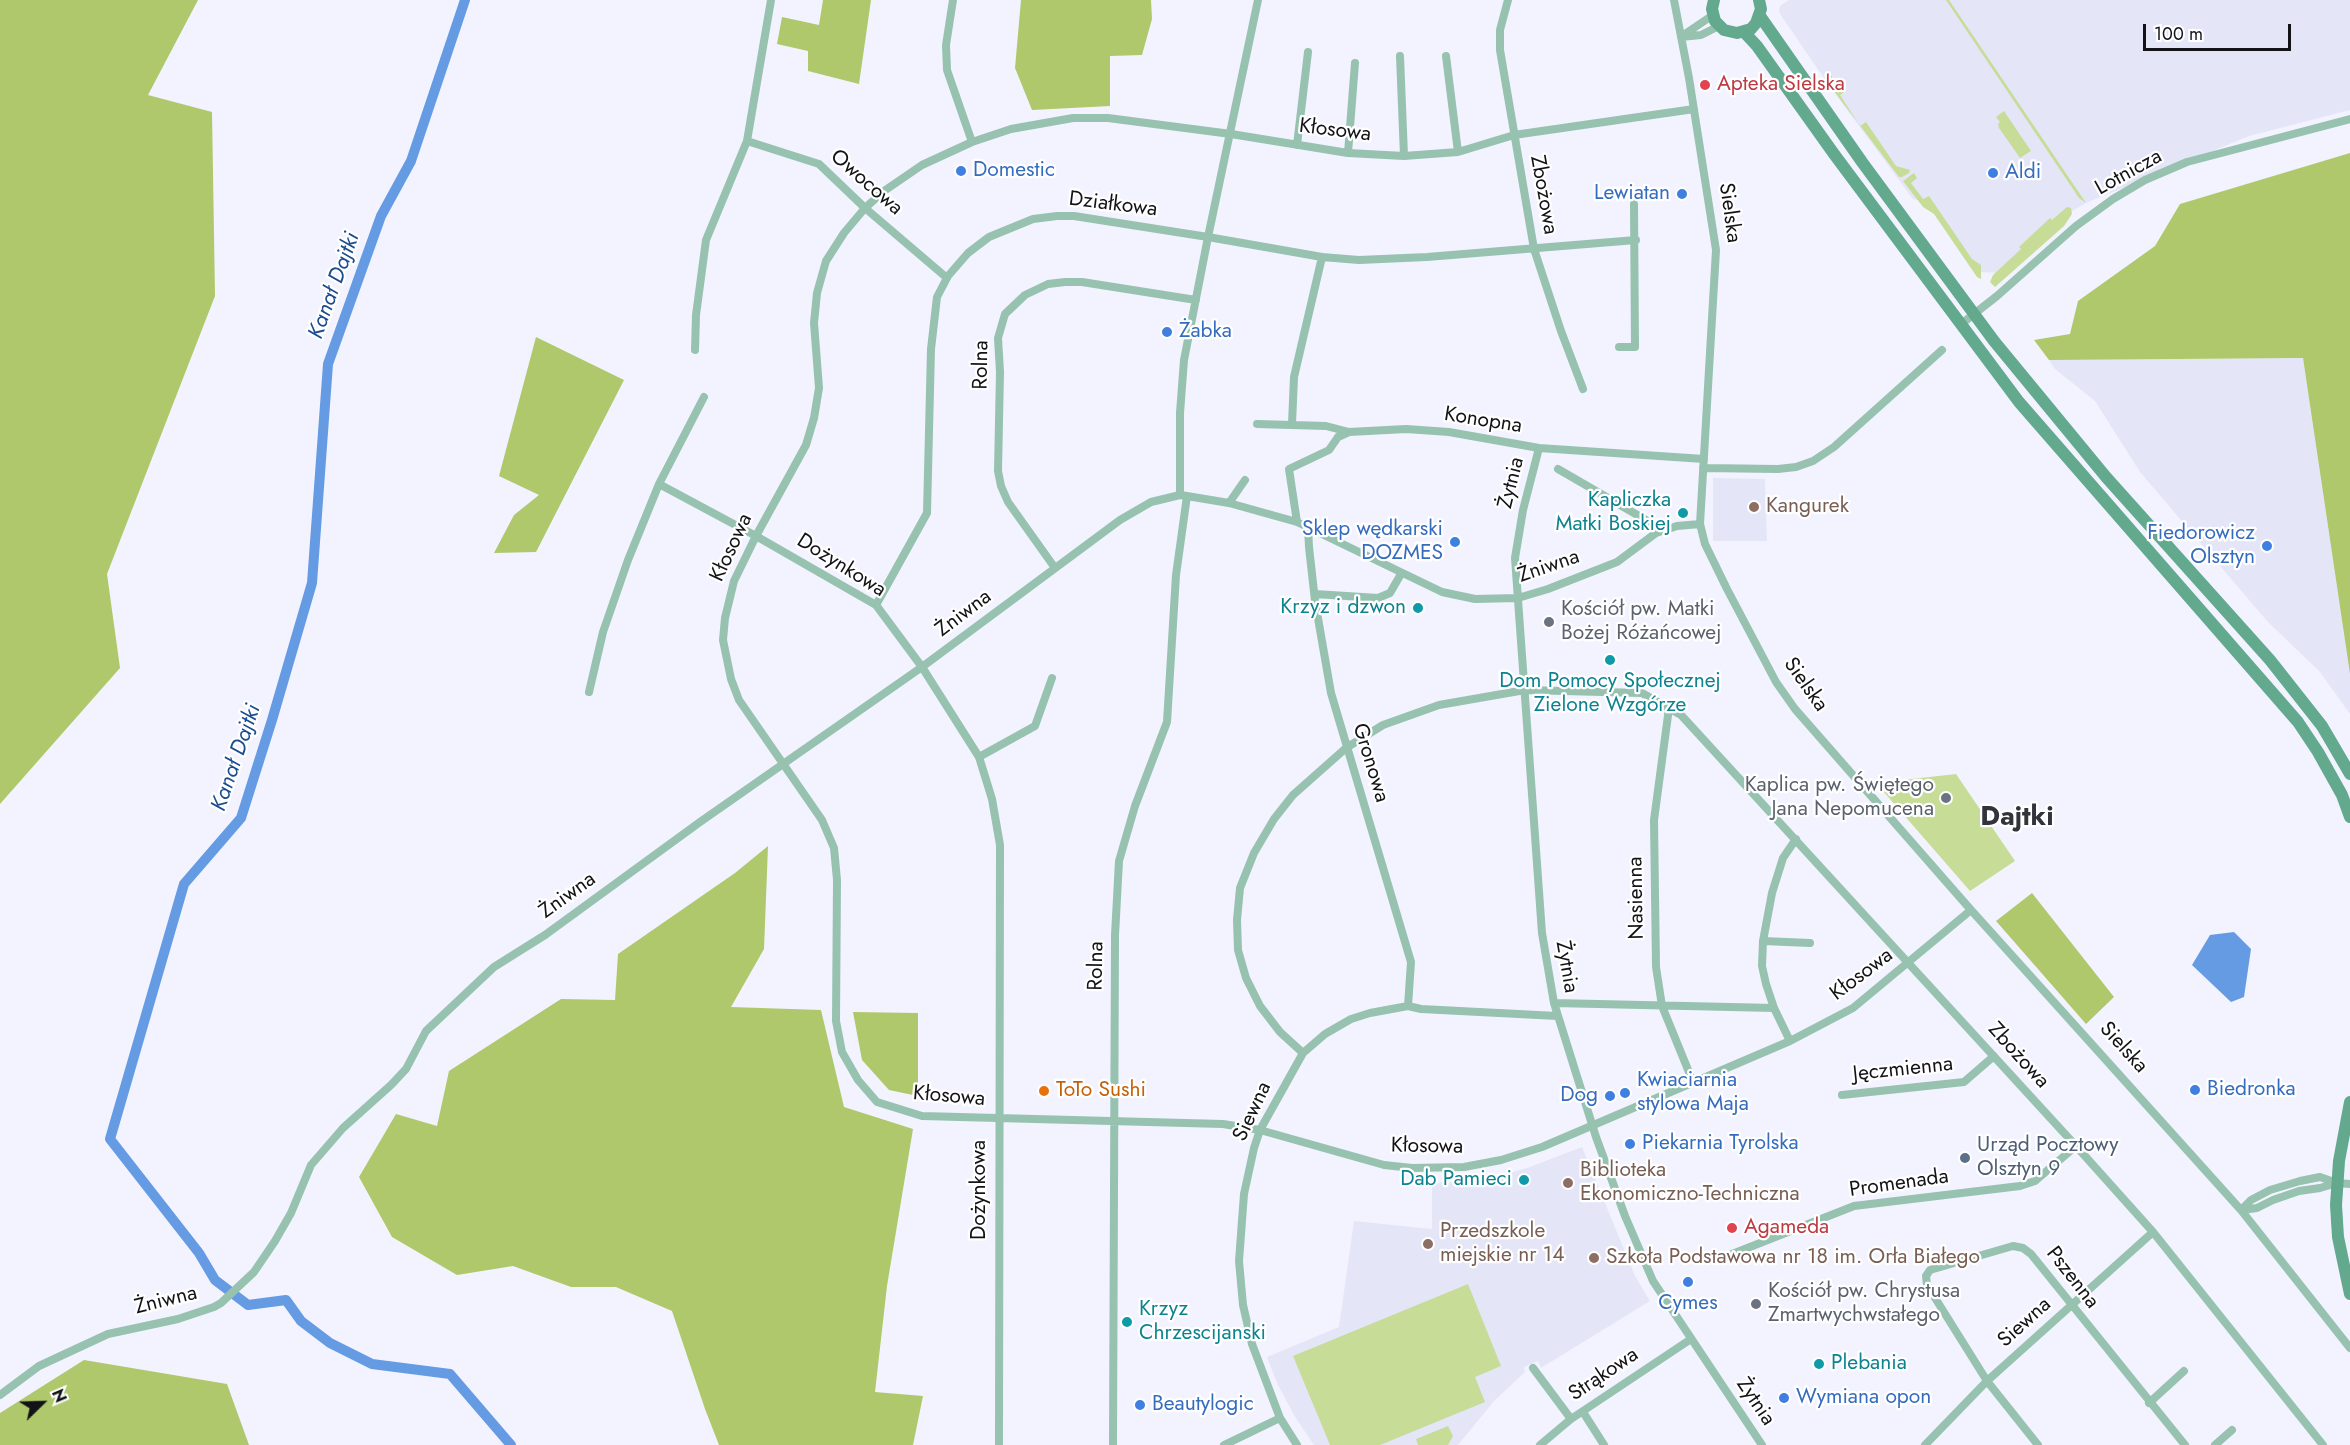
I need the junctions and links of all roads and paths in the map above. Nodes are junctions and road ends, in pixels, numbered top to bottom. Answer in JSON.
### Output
{"nodes":[{"id":1,"x":771,"y":0,"type":"edge"},
{"id":2,"x":953,"y":0,"type":"edge"},
{"id":3,"x":1258,"y":0,"type":"edge"},
{"id":4,"x":1508,"y":0,"type":"edge"},
{"id":5,"x":1674,"y":0,"type":"edge"},
{"id":6,"x":1714,"y":0,"type":"edge"},
{"id":7,"x":1759,"y":0,"type":"edge"},
{"id":8,"x":1760,"y":16,"type":"junction"},
{"id":9,"x":1716,"y":21,"type":"junction"},
{"id":10,"x":1744,"y":32,"type":"junction"},
{"id":11,"x":1681,"y":37,"type":"junction"},
{"id":12,"x":1308,"y":52,"type":"dead end"},
{"id":13,"x":1400,"y":56,"type":"dead end"},
{"id":14,"x":1446,"y":56,"type":"dead end"},
{"id":15,"x":1355,"y":63,"type":"dead end"},
{"id":16,"x":1694,"y":109,"type":"junction"},
{"id":17,"x":2350,"y":119,"type":"edge"},
{"id":18,"x":1231,"y":134,"type":"junction"},
{"id":19,"x":1514,"y":135,"type":"junction"},
{"id":20,"x":747,"y":141,"type":"junction"},
{"id":21,"x":972,"y":142,"type":"junction"},
{"id":22,"x":1298,"y":145,"type":"junction"},
{"id":23,"x":1458,"y":152,"type":"junction"},
{"id":24,"x":1348,"y":153,"type":"junction"},
{"id":25,"x":1404,"y":156,"type":"junction"},
{"id":26,"x":1634,"y":204,"type":"dead end"},
{"id":27,"x":865,"y":208,"type":"junction"},
{"id":28,"x":1208,"y":237,"type":"junction"},
{"id":29,"x":1636,"y":240,"type":"junction"},
{"id":30,"x":1534,"y":249,"type":"junction"},
{"id":31,"x":1322,"y":257,"type":"junction"},
{"id":32,"x":947,"y":278,"type":"junction"},
{"id":33,"x":1196,"y":300,"type":"junction"},
{"id":34,"x":1975,"y":315,"type":"junction"},
{"id":35,"x":1960,"y":325,"type":"junction"},
{"id":36,"x":1619,"y":347,"type":"dead end"},
{"id":37,"x":695,"y":350,"type":"dead end"},
{"id":38,"x":1942,"y":350,"type":"dead end"},
{"id":39,"x":1583,"y":389,"type":"dead end"},
{"id":40,"x":704,"y":397,"type":"dead end"},
{"id":41,"x":1257,"y":424,"type":"dead end"},
{"id":42,"x":1292,"y":424,"type":"junction"},
{"id":43,"x":1348,"y":432,"type":"junction"},
{"id":44,"x":1539,"y":448,"type":"junction"},
{"id":45,"x":1704,"y":464,"type":"junction"},
{"id":46,"x":1558,"y":469,"type":"dead end"},
{"id":47,"x":1245,"y":480,"type":"dead end"},
{"id":48,"x":659,"y":484,"type":"junction"},
{"id":49,"x":1183,"y":496,"type":"junction"},
{"id":50,"x":1229,"y":503,"type":"junction"},
{"id":51,"x":1297,"y":522,"type":"junction"},
{"id":52,"x":1700,"y":524,"type":"junction"},
{"id":53,"x":1308,"y":528,"type":"junction"},
{"id":54,"x":1656,"y":533,"type":"junction"},
{"id":55,"x":756,"y":536,"type":"junction"},
{"id":56,"x":1055,"y":568,"type":"junction"},
{"id":57,"x":1401,"y":574,"type":"junction"},
{"id":58,"x":1315,"y":594,"type":"junction"},
{"id":59,"x":1518,"y":598,"type":"junction"},
{"id":60,"x":876,"y":605,"type":"junction"},
{"id":61,"x":922,"y":668,"type":"junction"},
{"id":62,"x":1052,"y":678,"type":"dead end"},
{"id":63,"x":1526,"y":690,"type":"junction"},
{"id":64,"x":589,"y":692,"type":"dead end"},
{"id":65,"x":1669,"y":708,"type":"junction"},
{"id":66,"x":1346,"y":748,"type":"junction"},
{"id":67,"x":979,"y":757,"type":"junction"},
{"id":68,"x":783,"y":764,"type":"junction"},
{"id":69,"x":2350,"y":774,"type":"edge"},
{"id":70,"x":2350,"y":817,"type":"edge"},
{"id":71,"x":1796,"y":838,"type":"junction"},
{"id":72,"x":1971,"y":910,"type":"junction"},
{"id":73,"x":1763,"y":940,"type":"junction"},
{"id":74,"x":1810,"y":943,"type":"dead end"},
{"id":75,"x":1909,"y":962,"type":"junction"},
{"id":76,"x":1554,"y":1003,"type":"junction"},
{"id":77,"x":1408,"y":1006,"type":"junction"},
{"id":78,"x":1662,"y":1006,"type":"junction"},
{"id":79,"x":1774,"y":1008,"type":"junction"},
{"id":80,"x":1557,"y":1016,"type":"junction"},
{"id":81,"x":1790,"y":1041,"type":"junction"},
{"id":82,"x":1303,"y":1053,"type":"junction"},
{"id":83,"x":1994,"y":1056,"type":"junction"},
{"id":84,"x":1693,"y":1082,"type":"junction"},
{"id":85,"x":1842,"y":1095,"type":"dead end"},
{"id":86,"x":2350,"y":1102,"type":"edge"},
{"id":87,"x":998,"y":1119,"type":"junction"},
{"id":88,"x":1116,"y":1121,"type":"junction"},
{"id":89,"x":1592,"y":1125,"type":"junction"},
{"id":90,"x":1260,"y":1131,"type":"junction"},
{"id":91,"x":2076,"y":1146,"type":"junction"},
{"id":92,"x":2344,"y":1183,"type":"edge"},
{"id":93,"x":2241,"y":1210,"type":"junction"},
{"id":94,"x":2153,"y":1232,"type":"junction"},
{"id":95,"x":1722,"y":1258,"type":"dead end"},
{"id":96,"x":2350,"y":1294,"type":"edge"},
{"id":97,"x":2071,"y":1306,"type":"junction"},
{"id":98,"x":1691,"y":1339,"type":"junction"},
{"id":99,"x":2350,"y":1348,"type":"edge"},
{"id":100,"x":1533,"y":1368,"type":"dead end"},
{"id":101,"x":2184,"y":1371,"type":"dead end"},
{"id":102,"x":1987,"y":1381,"type":"junction"},
{"id":103,"x":0,"y":1395,"type":"edge"},
{"id":104,"x":2149,"y":1403,"type":"junction"},
{"id":105,"x":1583,"y":1412,"type":"junction"},
{"id":106,"x":1280,"y":1418,"type":"junction"},
{"id":107,"x":1571,"y":1419,"type":"junction"},
{"id":108,"x":2232,"y":1430,"type":"dead end"},
{"id":109,"x":999,"y":1445,"type":"edge"},
{"id":110,"x":1113,"y":1445,"type":"edge"},
{"id":111,"x":1224,"y":1445,"type":"edge"},
{"id":112,"x":1297,"y":1445,"type":"edge"},
{"id":113,"x":1540,"y":1445,"type":"edge"},
{"id":114,"x":1604,"y":1445,"type":"edge"},
{"id":115,"x":1762,"y":1445,"type":"edge"},
{"id":116,"x":1924,"y":1445,"type":"edge"},
{"id":117,"x":2038,"y":1445,"type":"edge"},
{"id":118,"x":2185,"y":1445,"type":"edge"},
{"id":119,"x":2215,"y":1445,"type":"edge"},
{"id":120,"x":2323,"y":1445,"type":"edge"}],
"edges":[{"from":1,"to":20,"type":"street"},
{"from":2,"to":21,"type":"street"},
{"from":3,"to":18,"type":"street","name":"Rolna"},
{"from":4,"to":19,"type":"street","name":"Zbożowa"},
{"from":5,"to":11,"type":"street","name":"Sielska"},
{"from":6,"to":9,"type":"main road"},
{"from":7,"to":8,"type":"main road"},
{"from":8,"to":10,"type":"main road"},
{"from":8,"to":34,"type":"main road"},
{"from":9,"to":10,"type":"main road"},
{"from":9,"to":11,"type":"street"},
{"from":10,"to":35,"type":"main road"},
{"from":11,"to":16,"type":"street","name":"Sielska"},
{"from":12,"to":22,"type":"street"},
{"from":13,"to":25,"type":"street"},
{"from":14,"to":23,"type":"street"},
{"from":15,"to":24,"type":"street"},
{"from":16,"to":19,"type":"street","name":"Kłosowa"},
{"from":16,"to":45,"type":"street","name":"Sielska"},
{"from":17,"to":34,"type":"street","name":"Lotnicza"},
{"from":18,"to":21,"type":"street","name":"Kłosowa"},
{"from":18,"to":22,"type":"street","name":"Kłosowa"},
{"from":18,"to":28,"type":"street","name":"Rolna"},
{"from":19,"to":23,"type":"street","name":"Kłosowa"},
{"from":19,"to":30,"type":"street","name":"Zbożowa"},
{"from":20,"to":27,"type":"street","name":"Owocowa"},
{"from":20,"to":37,"type":"street"},
{"from":21,"to":27,"type":"street","name":"Kłosowa"},
{"from":22,"to":24,"type":"street","name":"Kłosowa"},
{"from":23,"to":25,"type":"street","name":"Kłosowa"},
{"from":24,"to":25,"type":"street","name":"Kłosowa"},
{"from":26,"to":29,"type":"street"},
{"from":27,"to":32,"type":"street","name":"Owocowa"},
{"from":27,"to":55,"type":"street","name":"Kłosowa"},
{"from":28,"to":31,"type":"street","name":"Działkowa"},
{"from":28,"to":32,"type":"street","name":"Działkowa"},
{"from":28,"to":33,"type":"street","name":"Rolna"},
{"from":29,"to":30,"type":"street","name":"Działkowa"},
{"from":29,"to":36,"type":"street"},
{"from":30,"to":31,"type":"street","name":"Działkowa"},
{"from":30,"to":39,"type":"street","name":"Zbożowa"},
{"from":31,"to":42,"type":"street"},
{"from":32,"to":60,"type":"street","name":"Działkowa"},
{"from":33,"to":49,"type":"street","name":"Rolna"},
{"from":33,"to":56,"type":"street","name":"Rolna"},
{"from":34,"to":35,"type":"street","name":"Lotnicza"},
{"from":34,"to":69,"type":"main road"},
{"from":35,"to":70,"type":"main road"},
{"from":38,"to":45,"type":"street"},
{"from":40,"to":48,"type":"street"},
{"from":41,"to":42,"type":"street","name":"Konopna"},
{"from":42,"to":43,"type":"street","name":"Konopna"},
{"from":43,"to":44,"type":"street","name":"Konopna"},
{"from":43,"to":51,"type":"street"},
{"from":44,"to":45,"type":"street","name":"Konopna"},
{"from":44,"to":59,"type":"street","name":"Żytnia"},
{"from":45,"to":52,"type":"street","name":"Sielska"},
{"from":46,"to":54,"type":"street"},
{"from":47,"to":50,"type":"street"},
{"from":48,"to":55,"type":"street","name":"Dożynkowa"},
{"from":48,"to":64,"type":"street"},
{"from":49,"to":50,"type":"street","name":"Żniwna"},
{"from":49,"to":56,"type":"street","name":"Żniwna"},
{"from":49,"to":88,"type":"street","name":"Rolna"},
{"from":50,"to":51,"type":"street","name":"Żniwna"},
{"from":51,"to":53,"type":"street","name":"Żniwna"},
{"from":52,"to":54,"type":"street","name":"Żniwna"},
{"from":52,"to":72,"type":"street","name":"Sielska"},
{"from":53,"to":57,"type":"street","name":"Żniwna"},
{"from":53,"to":58,"type":"street","name":"Gronowa"},
{"from":54,"to":59,"type":"street","name":"Żniwna"},
{"from":55,"to":60,"type":"street","name":"Dożynkowa"},
{"from":55,"to":68,"type":"street","name":"Kłosowa"},
{"from":56,"to":61,"type":"street","name":"Żniwna"},
{"from":57,"to":58,"type":"street"},
{"from":57,"to":59,"type":"street","name":"Żniwna"},
{"from":58,"to":66,"type":"street","name":"Gronowa"},
{"from":59,"to":63,"type":"street","name":"Żytnia"},
{"from":60,"to":61,"type":"street","name":"Dożynkowa"},
{"from":61,"to":67,"type":"street","name":"Dożynkowa"},
{"from":61,"to":68,"type":"street","name":"Żniwna"},
{"from":62,"to":67,"type":"street"},
{"from":63,"to":65,"type":"street","name":"Zbożowa"},
{"from":63,"to":66,"type":"street","name":"Zbożowa"},
{"from":63,"to":76,"type":"street","name":"Żytnia"},
{"from":65,"to":71,"type":"street","name":"Zbożowa"},
{"from":65,"to":78,"type":"street","name":"Nasienna"},
{"from":66,"to":77,"type":"street","name":"Gronowa"},
{"from":66,"to":82,"type":"street","name":"Zbożowa"},
{"from":67,"to":87,"type":"street","name":"Dożynkowa"},
{"from":68,"to":87,"type":"street","name":"Kłosowa"},
{"from":68,"to":103,"type":"street","name":"Żniwna"},
{"from":71,"to":73,"type":"street"},
{"from":71,"to":75,"type":"street","name":"Zbożowa"},
{"from":72,"to":75,"type":"street","name":"Kłosowa"},
{"from":72,"to":93,"type":"street","name":"Sielska"},
{"from":73,"to":74,"type":"street"},
{"from":73,"to":79,"type":"street"},
{"from":75,"to":81,"type":"street","name":"Kłosowa"},
{"from":75,"to":83,"type":"street","name":"Zbożowa"},
{"from":76,"to":78,"type":"street"},
{"from":76,"to":80,"type":"street","name":"Żytnia"},
{"from":77,"to":80,"type":"street","name":"Siewna"},
{"from":77,"to":82,"type":"street","name":"Siewna"},
{"from":78,"to":79,"type":"street"},
{"from":78,"to":84,"type":"street","name":"Nasienna"},
{"from":79,"to":81,"type":"street"},
{"from":80,"to":89,"type":"street","name":"Żytnia"},
{"from":81,"to":84,"type":"street","name":"Kłosowa"},
{"from":82,"to":90,"type":"street","name":"Siewna"},
{"from":83,"to":85,"type":"street","name":"Jęczmienna"},
{"from":83,"to":91,"type":"street","name":"Zbożowa"},
{"from":84,"to":89,"type":"street","name":"Kłosowa"},
{"from":86,"to":92,"type":"main road"},
{"from":87,"to":88,"type":"street","name":"Kłosowa"},
{"from":87,"to":109,"type":"street","name":"Dożynkowa"},
{"from":88,"to":90,"type":"street","name":"Kłosowa"},
{"from":88,"to":110,"type":"street","name":"Rolna"},
{"from":89,"to":90,"type":"street","name":"Kłosowa"},
{"from":89,"to":98,"type":"street","name":"Żytnia"},
{"from":90,"to":106,"type":"street","name":"Siewna"},
{"from":91,"to":94,"type":"street","name":"Zbożowa"},
{"from":91,"to":95,"type":"street","name":"Promenada"},
{"from":92,"to":93,"type":"street"},
{"from":92,"to":96,"type":"main road"},
{"from":93,"to":99,"type":"street","name":"Sielska"},
{"from":94,"to":97,"type":"street","name":"Siewna"},
{"from":94,"to":120,"type":"street","name":"Zbożowa"},
{"from":97,"to":102,"type":"street","name":"Siewna"},
{"from":97,"to":102,"type":"street","name":"Pszenna"},
{"from":97,"to":104,"type":"street","name":"Pszenna"},
{"from":98,"to":105,"type":"street","name":"Strąkowa"},
{"from":98,"to":115,"type":"street","name":"Żytnia"},
{"from":100,"to":107,"type":"street"},
{"from":101,"to":104,"type":"street"},
{"from":102,"to":116,"type":"street","name":"Siewna"},
{"from":102,"to":117,"type":"street","name":"Pszenna"},
{"from":104,"to":118,"type":"street","name":"Pszenna"},
{"from":105,"to":107,"type":"street","name":"Strąkowa"},
{"from":105,"to":114,"type":"street"},
{"from":106,"to":111,"type":"street"},
{"from":106,"to":112,"type":"street","name":"Siewna"},
{"from":107,"to":113,"type":"street","name":"Strąkowa"},
{"from":108,"to":119,"type":"street"}]}
